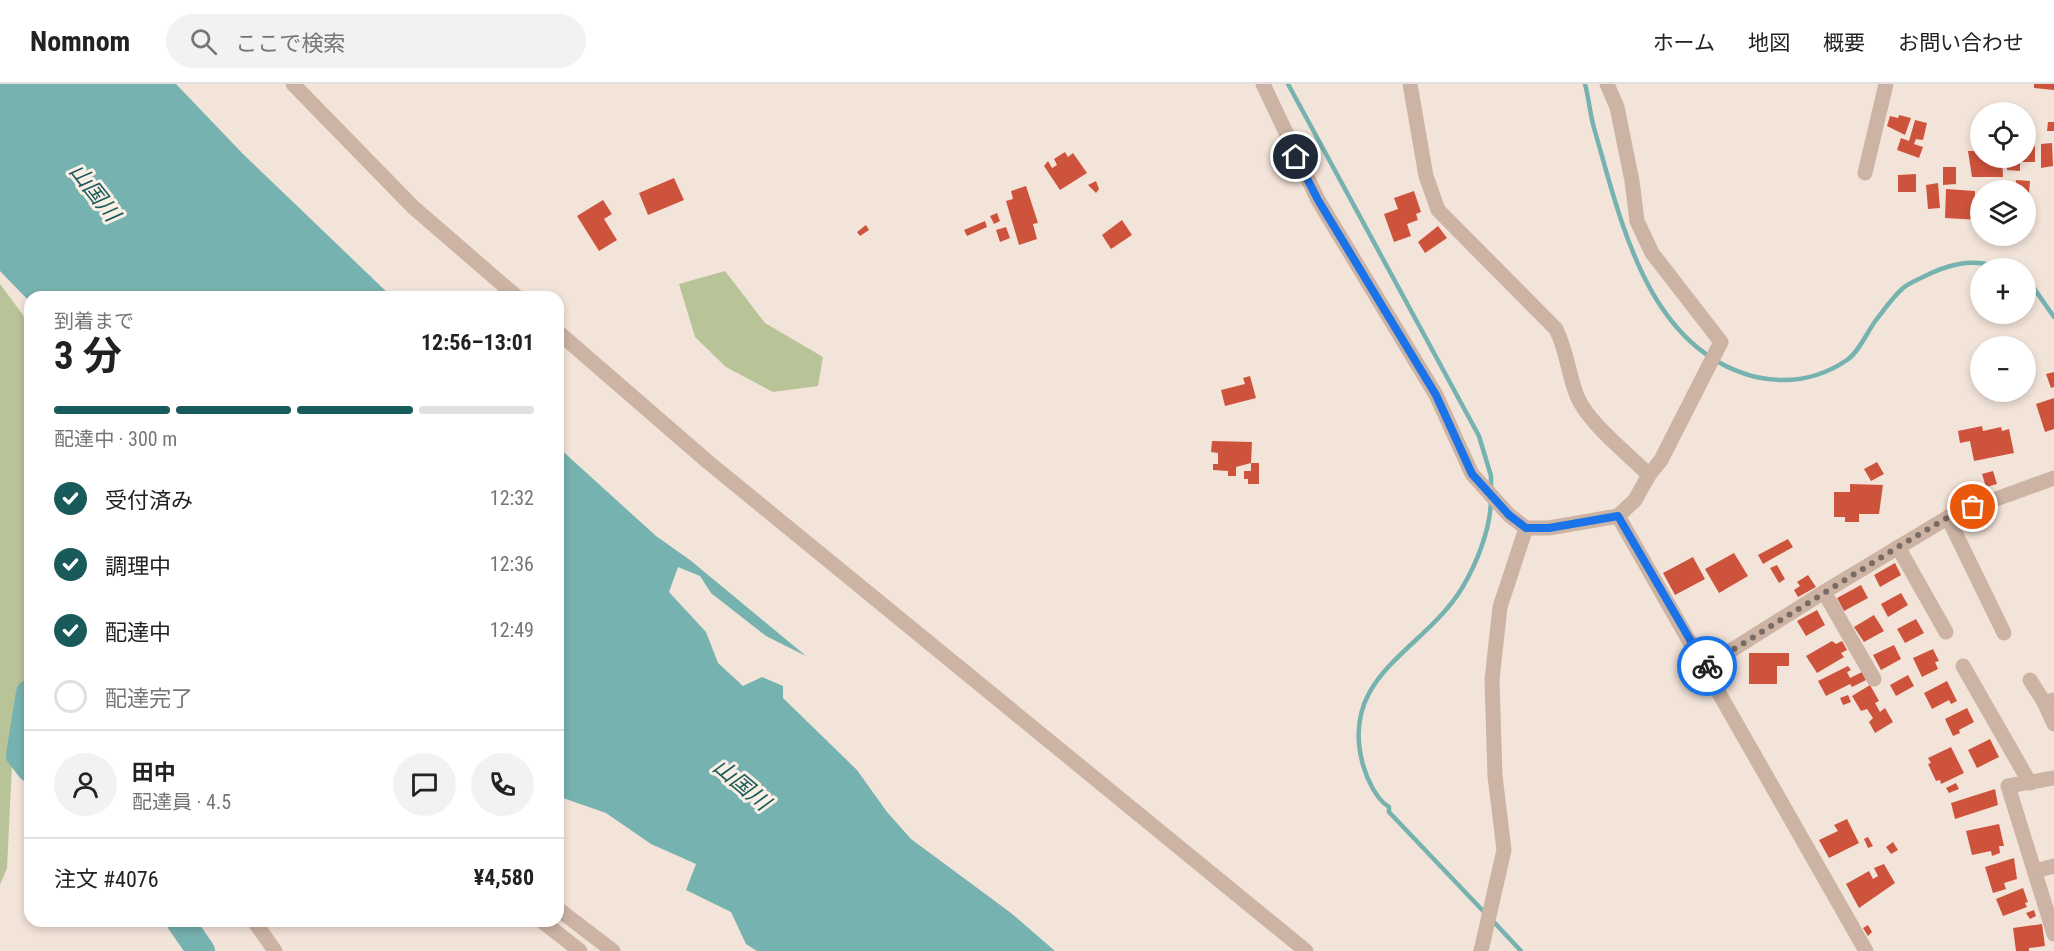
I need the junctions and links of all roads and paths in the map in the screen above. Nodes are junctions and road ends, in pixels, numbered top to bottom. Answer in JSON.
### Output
{"nodes":[{"id":1,"x":293,"y":84,"type":"edge"},
{"id":2,"x":1263,"y":84,"type":"edge"},
{"id":3,"x":1410,"y":84,"type":"edge"},
{"id":4,"x":1607,"y":84,"type":"edge"},
{"id":5,"x":1886,"y":84,"type":"edge"},
{"id":6,"x":1865,"y":173,"type":"dead end"},
{"id":7,"x":510,"y":291,"type":"edge"},
{"id":8,"x":564,"y":337,"type":"edge"},
{"id":9,"x":1649,"y":475,"type":"junction"},
{"id":10,"x":2054,"y":478,"type":"edge"},
{"id":11,"x":1618,"y":516,"type":"junction"},
{"id":12,"x":1947,"y":518,"type":"junction"},
{"id":13,"x":1526,"y":528,"type":"junction"},
{"id":14,"x":1898,"y":547,"type":"junction"},
{"id":15,"x":1824,"y":592,"type":"junction"},
{"id":16,"x":1946,"y":632,"type":"dead end"},
{"id":17,"x":2004,"y":633,"type":"dead end"},
{"id":18,"x":1963,"y":666,"type":"dead end"},
{"id":19,"x":1706,"y":667,"type":"junction"},
{"id":20,"x":1874,"y":679,"type":"dead end"},
{"id":21,"x":2030,"y":680,"type":"dead end"},
{"id":22,"x":2049,"y":701,"type":"edge"},
{"id":23,"x":2054,"y":724,"type":"edge"},
{"id":24,"x":2054,"y":778,"type":"edge"},
{"id":25,"x":2030,"y":783,"type":"junction"},
{"id":26,"x":2054,"y":866,"type":"edge"},
{"id":27,"x":2035,"y":871,"type":"junction"},
{"id":28,"x":564,"y":914,"type":"edge"},
{"id":29,"x":258,"y":927,"type":"edge"},
{"id":30,"x":550,"y":927,"type":"edge"},
{"id":31,"x":2054,"y":934,"type":"edge"},
{"id":32,"x":275,"y":951,"type":"edge"},
{"id":33,"x":580,"y":951,"type":"edge"},
{"id":34,"x":613,"y":951,"type":"edge"},
{"id":35,"x":1306,"y":951,"type":"edge"},
{"id":36,"x":1481,"y":951,"type":"edge"},
{"id":37,"x":1866,"y":951,"type":"edge"}],
"edges":[{"from":1,"to":7,"type":"street"},
{"from":2,"to":13,"type":"street"},
{"from":3,"to":9,"type":"street"},
{"from":4,"to":9,"type":"street"},
{"from":5,"to":6,"type":"street"},
{"from":8,"to":35,"type":"street"},
{"from":9,"to":11,"type":"street"},
{"from":10,"to":12,"type":"street"},
{"from":11,"to":13,"type":"street"},
{"from":11,"to":19,"type":"street"},
{"from":12,"to":14,"type":"street"},
{"from":12,"to":17,"type":"street"},
{"from":13,"to":36,"type":"street"},
{"from":14,"to":15,"type":"street"},
{"from":14,"to":16,"type":"street"},
{"from":15,"to":19,"type":"street"},
{"from":15,"to":20,"type":"street"},
{"from":18,"to":25,"type":"street"},
{"from":19,"to":37,"type":"street"},
{"from":21,"to":22,"type":"street"},
{"from":22,"to":23,"type":"street"},
{"from":24,"to":25,"type":"street"},
{"from":25,"to":27,"type":"street"},
{"from":26,"to":27,"type":"street"},
{"from":27,"to":31,"type":"street"},
{"from":28,"to":34,"type":"street"},
{"from":29,"to":32,"type":"street"},
{"from":30,"to":33,"type":"street"}]}
